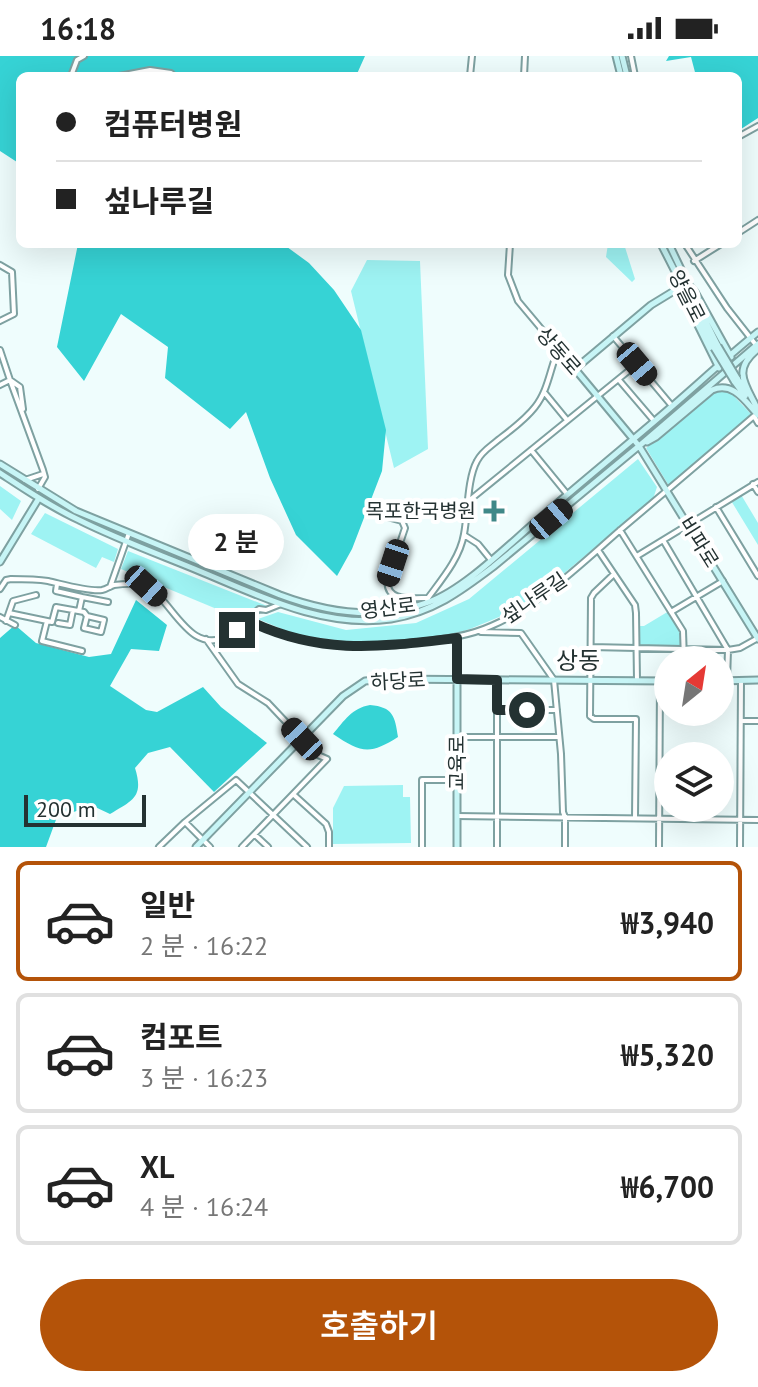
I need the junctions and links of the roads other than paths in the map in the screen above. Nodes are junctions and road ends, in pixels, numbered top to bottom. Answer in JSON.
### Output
{"nodes":[{"id":1,"x":84,"y":56,"type":"edge"},
{"id":2,"x":72,"y":72,"type":"edge"},
{"id":3,"x":140,"y":72,"type":"edge"},
{"id":4,"x":164,"y":72,"type":"edge"},
{"id":5,"x":510,"y":248,"type":"edge"},
{"id":6,"x":663,"y":248,"type":"edge"},
{"id":7,"x":670,"y":248,"type":"edge"},
{"id":8,"x":687,"y":248,"type":"edge"},
{"id":9,"x":715,"y":248,"type":"edge"},
{"id":10,"x":694,"y":261,"type":"junction"},
{"id":11,"x":0,"y":265,"type":"edge"},
{"id":12,"x":684,"y":284,"type":"junction"},
{"id":13,"x":0,"y":321,"type":"edge"},
{"id":14,"x":758,"y":332,"type":"edge"},
{"id":15,"x":613,"y":336,"type":"junction"},
{"id":16,"x":751,"y":338,"type":"junction"},
{"id":17,"x":757,"y":346,"type":"edge"},
{"id":18,"x":0,"y":350,"type":"edge"},
{"id":19,"x":558,"y":350,"type":"junction"},
{"id":20,"x":730,"y":356,"type":"junction"},
{"id":21,"x":637,"y":364,"type":"junction"},
{"id":22,"x":735,"y":364,"type":"junction"},
{"id":23,"x":718,"y":366,"type":"junction"},
{"id":24,"x":575,"y":369,"type":"junction"},
{"id":25,"x":723,"y":374,"type":"junction"},
{"id":26,"x":10,"y":380,"type":"junction"},
{"id":27,"x":619,"y":380,"type":"junction"},
{"id":28,"x":0,"y":385,"type":"edge"},
{"id":29,"x":544,"y":392,"type":"junction"},
{"id":30,"x":597,"y":396,"type":"junction"},
{"id":31,"x":672,"y":406,"type":"junction"},
{"id":32,"x":757,"y":413,"type":"edge"},
{"id":33,"x":567,"y":420,"type":"junction"},
{"id":34,"x":654,"y":421,"type":"junction"},
{"id":35,"x":758,"y":423,"type":"edge"},
{"id":36,"x":634,"y":439,"type":"junction"},
{"id":37,"x":639,"y":446,"type":"junction"},
{"id":38,"x":531,"y":450,"type":"junction"},
{"id":39,"x":0,"y":464,"type":"edge"},
{"id":40,"x":44,"y":472,"type":"junction"},
{"id":41,"x":0,"y":473,"type":"edge"},
{"id":42,"x":25,"y":480,"type":"junction"},
{"id":43,"x":756,"y":483,"type":"edge"},
{"id":44,"x":40,"y":490,"type":"junction"},
{"id":45,"x":667,"y":491,"type":"junction"},
{"id":46,"x":758,"y":492,"type":"edge"},
{"id":47,"x":567,"y":494,"type":"junction"},
{"id":48,"x":38,"y":499,"type":"junction"},
{"id":49,"x":469,"y":500,"type":"junction"},
{"id":50,"x":716,"y":507,"type":"junction"},
{"id":51,"x":387,"y":517,"type":"dead end"},
{"id":52,"x":688,"y":524,"type":"junction"},
{"id":53,"x":620,"y":530,"type":"junction"},
{"id":54,"x":129,"y":533,"type":"junction"},
{"id":55,"x":464,"y":535,"type":"junction"},
{"id":56,"x":663,"y":540,"type":"junction"},
{"id":57,"x":126,"y":541,"type":"junction"},
{"id":58,"x":598,"y":550,"type":"junction"},
{"id":59,"x":637,"y":556,"type":"junction"},
{"id":60,"x":491,"y":560,"type":"junction"},
{"id":61,"x":0,"y":562,"type":"edge"},
{"id":62,"x":614,"y":574,"type":"junction"},
{"id":63,"x":758,"y":576,"type":"edge"},
{"id":64,"x":723,"y":581,"type":"junction"},
{"id":65,"x":57,"y":584,"type":"junction"},
{"id":66,"x":110,"y":587,"type":"junction"},
{"id":67,"x":0,"y":589,"type":"edge"},
{"id":68,"x":36,"y":595,"type":"dead end"},
{"id":69,"x":82,"y":597,"type":"junction"},
{"id":70,"x":696,"y":597,"type":"junction"},
{"id":71,"x":108,"y":602,"type":"dead end"},
{"id":72,"x":427,"y":603,"type":"junction"},
{"id":73,"x":281,"y":604,"type":"junction"},
{"id":74,"x":76,"y":611,"type":"junction"},
{"id":75,"x":671,"y":612,"type":"junction"},
{"id":76,"x":9,"y":613,"type":"junction"},
{"id":77,"x":87,"y":616,"type":"junction"},
{"id":78,"x":0,"y":617,"type":"edge"},
{"id":79,"x":247,"y":620,"type":"junction"},
{"id":80,"x":6,"y":621,"type":"junction"},
{"id":81,"x":47,"y":621,"type":"junction"},
{"id":82,"x":58,"y":623,"type":"dead end"},
{"id":83,"x":15,"y":625,"type":"dead end"},
{"id":84,"x":477,"y":631,"type":"junction"},
{"id":85,"x":457,"y":638,"type":"junction"},
{"id":86,"x":206,"y":639,"type":"junction"},
{"id":87,"x":758,"y":639,"type":"edge"},
{"id":88,"x":684,"y":646,"type":"edge"},
{"id":89,"x":726,"y":646,"type":"edge"},
{"id":90,"x":591,"y":647,"type":"junction"},
{"id":91,"x":637,"y":647,"type":"junction"},
{"id":92,"x":654,"y":647,"type":"edge"},
{"id":93,"x":734,"y":649,"type":"edge"},
{"id":94,"x":82,"y":651,"type":"dead end"},
{"id":95,"x":457,"y":679,"type":"junction"},
{"id":96,"x":497,"y":680,"type":"junction"},
{"id":97,"x":554,"y":680,"type":"junction"},
{"id":98,"x":591,"y":680,"type":"junction"},
{"id":99,"x":637,"y":680,"type":"junction"},
{"id":100,"x":758,"y":680,"type":"edge"},
{"id":101,"x":654,"y":681,"type":"edge"},
{"id":102,"x":734,"y":681,"type":"edge"},
{"id":103,"x":741,"y":681,"type":"junction"},
{"id":104,"x":497,"y":710,"type":"junction"},
{"id":105,"x":557,"y":710,"type":"junction"},
{"id":106,"x":741,"y":721,"type":"junction"},
{"id":107,"x":758,"y":721,"type":"edge"},
{"id":108,"x":457,"y":737,"type":"junction"},
{"id":109,"x":497,"y":737,"type":"junction"},
{"id":110,"x":559,"y":737,"type":"junction"},
{"id":111,"x":302,"y":739,"type":"junction"},
{"id":112,"x":295,"y":745,"type":"junction"},
{"id":113,"x":457,"y":780,"type":"junction"},
{"id":114,"x":249,"y":794,"type":"junction"},
{"id":115,"x":294,"y":795,"type":"junction"},
{"id":116,"x":457,"y":816,"type":"junction"},
{"id":117,"x":273,"y":817,"type":"junction"},
{"id":118,"x":497,"y":817,"type":"junction"},
{"id":119,"x":565,"y":817,"type":"junction"},
{"id":120,"x":635,"y":818,"type":"junction"},
{"id":121,"x":654,"y":819,"type":"edge"},
{"id":122,"x":734,"y":820,"type":"edge"},
{"id":123,"x":740,"y":820,"type":"junction"},
{"id":124,"x":758,"y":820,"type":"edge"},
{"id":125,"x":185,"y":822,"type":"junction"},
{"id":126,"x":660,"y":822,"type":"edge"},
{"id":127,"x":255,"y":835,"type":"junction"},
{"id":128,"x":203,"y":840,"type":"junction"},
{"id":129,"x":159,"y":847,"type":"edge"},
{"id":130,"x":196,"y":847,"type":"edge"},
{"id":131,"x":210,"y":847,"type":"edge"},
{"id":132,"x":242,"y":847,"type":"edge"},
{"id":133,"x":268,"y":847,"type":"edge"},
{"id":134,"x":307,"y":847,"type":"edge"},
{"id":135,"x":329,"y":847,"type":"edge"},
{"id":136,"x":422,"y":847,"type":"edge"},
{"id":137,"x":457,"y":847,"type":"edge"},
{"id":138,"x":497,"y":847,"type":"edge"},
{"id":139,"x":565,"y":847,"type":"edge"},
{"id":140,"x":659,"y":847,"type":"edge"},
{"id":141,"x":740,"y":847,"type":"edge"}],
"edges":[{"from":1,"to":2,"type":"street"},
{"from":3,"to":4,"type":"street"},
{"from":5,"to":19,"type":"street","name":"상동로"},
{"from":6,"to":12,"type":"street","name":"양을로"},
{"from":7,"to":12,"type":"street","name":"양을로"},
{"from":8,"to":10,"type":"street"},
{"from":9,"to":10,"type":"street"},
{"from":10,"to":16,"type":"street"},
{"from":11,"to":13,"type":"street"},
{"from":12,"to":15,"type":"street"},
{"from":12,"to":20,"type":"street"},
{"from":12,"to":23,"type":"street"},
{"from":12,"to":32,"type":"street","name":"양을로","bridge":true},
{"from":14,"to":16,"type":"street","name":"영산로"},
{"from":15,"to":21,"type":"street"},
{"from":15,"to":24,"type":"street"},
{"from":16,"to":17,"type":"street"},
{"from":16,"to":20,"type":"street","name":"영산로"},
{"from":17,"to":22,"type":"street","name":"영산로"},
{"from":17,"to":32,"type":"street"},
{"from":18,"to":26,"type":"street"},
{"from":19,"to":24,"type":"street","name":"상동로"},
{"from":19,"to":29,"type":"street"},
{"from":20,"to":22,"type":"street"},
{"from":20,"to":23,"type":"street","name":"영산로"},
{"from":21,"to":27,"type":"street"},
{"from":21,"to":31,"type":"street"},
{"from":22,"to":25,"type":"street","name":"영산로"},
{"from":23,"to":25,"type":"street"},
{"from":23,"to":31,"type":"street","name":"영산로"},
{"from":24,"to":30,"type":"street","name":"상동로"},
{"from":25,"to":37,"type":"street","name":"영산로"},
{"from":26,"to":28,"type":"street"},
{"from":26,"to":40,"type":"street"},
{"from":27,"to":30,"type":"street"},
{"from":27,"to":34,"type":"street"},
{"from":29,"to":33,"type":"street"},
{"from":29,"to":49,"type":"street"},
{"from":30,"to":33,"type":"street"},
{"from":30,"to":36,"type":"street","name":"상동로"},
{"from":31,"to":34,"type":"street","name":"영산로"},
{"from":32,"to":35,"type":"street"},
{"from":32,"to":37,"type":"street"},
{"from":32,"to":45,"type":"street","name":"섶나루길"},
{"from":33,"to":38,"type":"street"},
{"from":34,"to":36,"type":"street","name":"영산로"},
{"from":36,"to":37,"type":"street","name":"상동로"},
{"from":36,"to":47,"type":"street","name":"영산로"},
{"from":37,"to":45,"type":"street","name":"비파로"},
{"from":37,"to":72,"type":"street","name":"영산로"},
{"from":38,"to":47,"type":"street"},
{"from":38,"to":49,"type":"street"},
{"from":39,"to":42,"type":"street","name":"영산로"},
{"from":40,"to":42,"type":"street"},
{"from":40,"to":44,"type":"street"},
{"from":41,"to":48,"type":"street","name":"영산로"},
{"from":42,"to":44,"type":"street","name":"영산로"},
{"from":43,"to":46,"type":"street"},
{"from":43,"to":50,"type":"street"},
{"from":44,"to":48,"type":"street"},
{"from":44,"to":54,"type":"street","name":"영산로"},
{"from":45,"to":52,"type":"street","name":"비파로"},
{"from":45,"to":53,"type":"street","name":"섶나루길"},
{"from":47,"to":60,"type":"street","name":"영산로"},
{"from":48,"to":57,"type":"street","name":"영산로"},
{"from":48,"to":61,"type":"street"},
{"from":49,"to":55,"type":"street"},
{"from":50,"to":52,"type":"street"},
{"from":50,"to":63,"type":"street"},
{"from":51,"to":72,"type":"street"},
{"from":52,"to":56,"type":"street"},
{"from":52,"to":64,"type":"street","name":"비파로"},
{"from":53,"to":58,"type":"street","name":"섶나루길"},
{"from":53,"to":59,"type":"street"},
{"from":54,"to":57,"type":"street"},
{"from":54,"to":72,"type":"street","name":"영산로"},
{"from":55,"to":60,"type":"street"},
{"from":55,"to":72,"type":"street"},
{"from":56,"to":59,"type":"street"},
{"from":56,"to":70,"type":"street"},
{"from":57,"to":66,"type":"street"},
{"from":57,"to":73,"type":"street","name":"영산로"},
{"from":58,"to":62,"type":"street"},
{"from":58,"to":84,"type":"street","name":"섶나루길"},
{"from":59,"to":75,"type":"street"},
{"from":60,"to":72,"type":"street","name":"영산로"},
{"from":62,"to":90,"type":"street"},
{"from":62,"to":91,"type":"street"},
{"from":64,"to":70,"type":"street"},
{"from":64,"to":87,"type":"street","name":"비파로"},
{"from":65,"to":66,"type":"street"},
{"from":65,"to":67,"type":"street"},
{"from":65,"to":69,"type":"street"},
{"from":66,"to":86,"type":"street"},
{"from":68,"to":76,"type":"street"},
{"from":69,"to":71,"type":"street"},
{"from":69,"to":74,"type":"street"},
{"from":70,"to":75,"type":"street"},
{"from":70,"to":89,"type":"street"},
{"from":72,"to":73,"type":"street","name":"영산로"},
{"from":73,"to":79,"type":"street"},
{"from":74,"to":77,"type":"street"},
{"from":74,"to":81,"type":"street"},
{"from":74,"to":82,"type":"street"},
{"from":75,"to":88,"type":"street"},
{"from":76,"to":80,"type":"street"},
{"from":76,"to":81,"type":"street"},
{"from":77,"to":77,"type":"street"},
{"from":78,"to":80,"type":"street"},
{"from":79,"to":85,"type":"street","name":"섶나루길"},
{"from":79,"to":86,"type":"street"},
{"from":80,"to":83,"type":"street"},
{"from":81,"to":94,"type":"street"},
{"from":84,"to":85,"type":"street","name":"섶나루길"},
{"from":84,"to":97,"type":"street"},
{"from":85,"to":95,"type":"street"},
{"from":86,"to":111,"type":"street"},
{"from":87,"to":93,"type":"street"},
{"from":90,"to":91,"type":"street"},
{"from":90,"to":98,"type":"street"},
{"from":91,"to":92,"type":"street"},
{"from":91,"to":99,"type":"street"},
{"from":95,"to":96,"type":"street","name":"하당로"},
{"from":95,"to":108,"type":"street","name":"교육로"},
{"from":95,"to":111,"type":"street","name":"하당로"},
{"from":96,"to":97,"type":"street","name":"하당로"},
{"from":96,"to":104,"type":"street"},
{"from":97,"to":98,"type":"street","name":"하당로"},
{"from":97,"to":105,"type":"street"},
{"from":98,"to":99,"type":"street","name":"하당로"},
{"from":98,"to":120,"type":"street"},
{"from":99,"to":101,"type":"street","name":"하당로"},
{"from":100,"to":103,"type":"street"},
{"from":102,"to":103,"type":"street"},
{"from":103,"to":106,"type":"street"},
{"from":104,"to":105,"type":"street"},
{"from":104,"to":109,"type":"street"},
{"from":105,"to":110,"type":"street"},
{"from":106,"to":107,"type":"street"},
{"from":106,"to":123,"type":"street"},
{"from":108,"to":109,"type":"street"},
{"from":108,"to":113,"type":"street","name":"교육로"},
{"from":109,"to":110,"type":"street"},
{"from":109,"to":118,"type":"street"},
{"from":110,"to":119,"type":"street"},
{"from":111,"to":112,"type":"street","name":"하당로"},
{"from":112,"to":114,"type":"street","name":"하당로"},
{"from":112,"to":115,"type":"street"},
{"from":113,"to":116,"type":"street","name":"교육로"},
{"from":113,"to":136,"type":"street"},
{"from":114,"to":117,"type":"street"},
{"from":114,"to":125,"type":"street"},
{"from":114,"to":128,"type":"street","name":"하당로"},
{"from":115,"to":117,"type":"street"},
{"from":115,"to":135,"type":"street"},
{"from":116,"to":118,"type":"street"},
{"from":116,"to":137,"type":"street","name":"교육로"},
{"from":117,"to":127,"type":"street"},
{"from":117,"to":134,"type":"street"},
{"from":118,"to":119,"type":"street"},
{"from":118,"to":138,"type":"street"},
{"from":119,"to":120,"type":"street"},
{"from":119,"to":139,"type":"street"},
{"from":120,"to":121,"type":"street"},
{"from":122,"to":123,"type":"street"},
{"from":123,"to":124,"type":"street"},
{"from":123,"to":141,"type":"street"},
{"from":125,"to":128,"type":"street"},
{"from":125,"to":129,"type":"street"},
{"from":126,"to":140,"type":"street"},
{"from":127,"to":132,"type":"street"},
{"from":127,"to":133,"type":"street"},
{"from":128,"to":130,"type":"street","name":"하당로"},
{"from":128,"to":131,"type":"street"}]}
